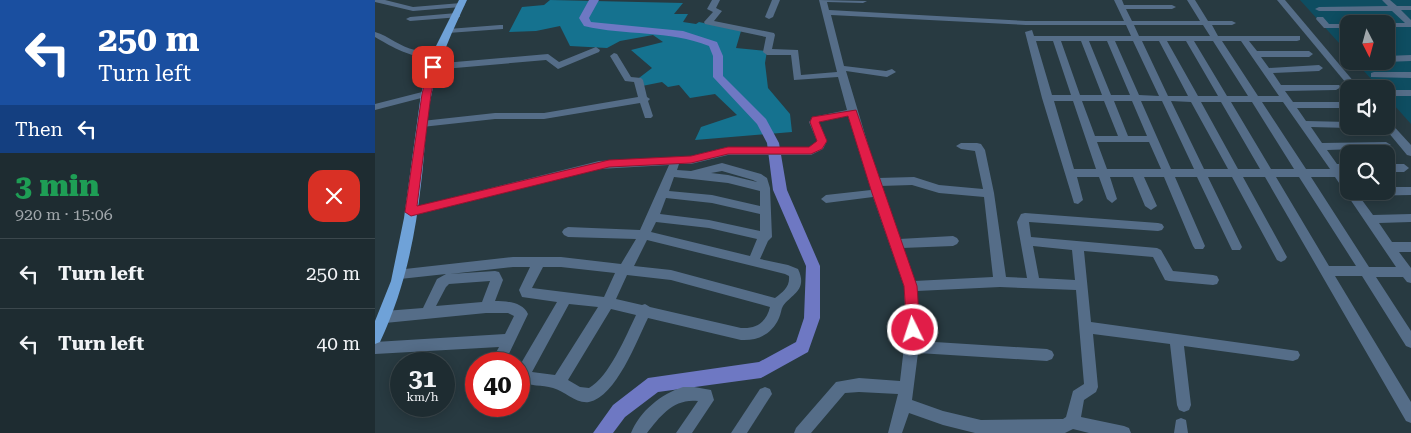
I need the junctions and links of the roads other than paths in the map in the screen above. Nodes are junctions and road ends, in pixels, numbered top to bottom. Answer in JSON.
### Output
{"nodes":[{"id":1,"x":375,"y":0,"type":"edge"},
{"id":2,"x":716,"y":0,"type":"edge"},
{"id":3,"x":776,"y":0,"type":"edge"},
{"id":4,"x":1281,"y":0,"type":"edge"},
{"id":5,"x":1315,"y":0,"type":"edge"},
{"id":6,"x":1355,"y":0,"type":"edge"},
{"id":7,"x":1385,"y":0,"type":"edge"},
{"id":8,"x":863,"y":1,"type":"edge"},
{"id":9,"x":1147,"y":3,"type":"edge"},
{"id":10,"x":462,"y":4,"type":"edge"},
{"id":11,"x":825,"y":4,"type":"edge"},
{"id":12,"x":1119,"y":4,"type":"edge"},
{"id":13,"x":1182,"y":4,"type":"edge"},
{"id":14,"x":1395,"y":8,"type":"junction"},
{"id":15,"x":1411,"y":8,"type":"edge"},
{"id":16,"x":1364,"y":9,"type":"junction"},
{"id":17,"x":769,"y":17,"type":"dead end"},
{"id":18,"x":410,"y":19,"type":"dead end"},
{"id":19,"x":1320,"y":19,"type":"dead end"},
{"id":20,"x":1128,"y":22,"type":"junction"},
{"id":21,"x":1206,"y":22,"type":"junction"},
{"id":22,"x":1026,"y":23,"type":"junction"},
{"id":23,"x":1232,"y":24,"type":"dead end"},
{"id":24,"x":1395,"y":25,"type":"edge"},
{"id":25,"x":1411,"y":25,"type":"edge"},
{"id":26,"x":1340,"y":26,"type":"edge"},
{"id":27,"x":500,"y":27,"type":"dead end"},
{"id":28,"x":448,"y":31,"type":"junction"},
{"id":29,"x":375,"y":34,"type":"edge"},
{"id":30,"x":384,"y":38,"type":"junction"},
{"id":31,"x":1297,"y":38,"type":"dead end"},
{"id":32,"x":1031,"y":39,"type":"junction"},
{"id":33,"x":1056,"y":39,"type":"junction"},
{"id":34,"x":1084,"y":39,"type":"junction"},
{"id":35,"x":1109,"y":39,"type":"junction"},
{"id":36,"x":1136,"y":39,"type":"junction"},
{"id":37,"x":1162,"y":39,"type":"junction"},
{"id":38,"x":1189,"y":39,"type":"junction"},
{"id":39,"x":1217,"y":39,"type":"junction"},
{"id":40,"x":1244,"y":39,"type":"junction"},
{"id":41,"x":375,"y":43,"type":"edge"},
{"id":42,"x":596,"y":50,"type":"dead end"},
{"id":43,"x":438,"y":52,"type":"junction"},
{"id":44,"x":1253,"y":54,"type":"junction"},
{"id":45,"x":1309,"y":54,"type":"dead end"},
{"id":46,"x":614,"y":56,"type":"dead end"},
{"id":47,"x":1395,"y":58,"type":"edge"},
{"id":48,"x":1411,"y":58,"type":"edge"},
{"id":49,"x":433,"y":67,"type":"junction"},
{"id":50,"x":1319,"y":68,"type":"dead end"},
{"id":51,"x":840,"y":71,"type":"junction"},
{"id":52,"x":1265,"y":71,"type":"junction"},
{"id":53,"x":892,"y":72,"type":"dead end"},
{"id":54,"x":1374,"y":75,"type":"dead end"},
{"id":55,"x":1411,"y":75,"type":"edge"},
{"id":56,"x":1349,"y":80,"type":"edge"},
{"id":57,"x":1336,"y":87,"type":"dead end"},
{"id":58,"x":1277,"y":88,"type":"junction"},
{"id":59,"x":1395,"y":93,"type":"edge"},
{"id":60,"x":1411,"y":93,"type":"edge"},
{"id":61,"x":426,"y":94,"type":"junction"},
{"id":62,"x":645,"y":98,"type":"junction"},
{"id":63,"x":1047,"y":98,"type":"junction"},
{"id":64,"x":1078,"y":98,"type":"junction"},
{"id":65,"x":1107,"y":98,"type":"junction"},
{"id":66,"x":1135,"y":98,"type":"junction"},
{"id":67,"x":1194,"y":98,"type":"junction"},
{"id":68,"x":1255,"y":98,"type":"junction"},
{"id":69,"x":1166,"y":99,"type":"junction"},
{"id":70,"x":1223,"y":99,"type":"junction"},
{"id":71,"x":1288,"y":102,"type":"junction"},
{"id":72,"x":1340,"y":105,"type":"edge"},
{"id":73,"x":375,"y":107,"type":"edge"},
{"id":74,"x":852,"y":112,"type":"junction"},
{"id":75,"x":648,"y":116,"type":"dead end"},
{"id":76,"x":422,"y":124,"type":"junction"},
{"id":77,"x":1303,"y":124,"type":"junction"},
{"id":78,"x":1340,"y":125,"type":"edge"},
{"id":79,"x":1395,"y":133,"type":"edge"},
{"id":80,"x":1091,"y":139,"type":"junction"},
{"id":81,"x":1124,"y":139,"type":"junction"},
{"id":82,"x":1153,"y":140,"type":"junction"},
{"id":83,"x":961,"y":146,"type":"dead end"},
{"id":84,"x":1340,"y":146,"type":"edge"},
{"id":85,"x":1319,"y":147,"type":"junction"},
{"id":86,"x":1411,"y":152,"type":"edge"},
{"id":87,"x":1395,"y":168,"type":"edge"},
{"id":88,"x":1404,"y":168,"type":"dead end"},
{"id":89,"x":673,"y":169,"type":"joint"},
{"id":90,"x":1340,"y":170,"type":"edge"},
{"id":91,"x":1336,"y":171,"type":"junction"},
{"id":92,"x":1071,"y":173,"type":"junction"},
{"id":93,"x":1235,"y":173,"type":"junction"},
{"id":94,"x":1303,"y":173,"type":"junction"},
{"id":95,"x":1102,"y":174,"type":"junction"},
{"id":96,"x":1137,"y":174,"type":"junction"},
{"id":97,"x":1169,"y":174,"type":"junction"},
{"id":98,"x":1202,"y":174,"type":"junction"},
{"id":99,"x":1268,"y":174,"type":"junction"},
{"id":100,"x":1340,"y":177,"type":"edge"},
{"id":101,"x":765,"y":188,"type":"joint"},
{"id":102,"x":876,"y":188,"type":"junction"},
{"id":103,"x":1395,"y":191,"type":"edge"},
{"id":104,"x":1411,"y":191,"type":"edge"},
{"id":105,"x":989,"y":193,"type":"junction"},
{"id":106,"x":663,"y":194,"type":"junction"},
{"id":107,"x":826,"y":199,"type":"dead end"},
{"id":108,"x":1113,"y":199,"type":"dead end"},
{"id":109,"x":1078,"y":200,"type":"dead end"},
{"id":110,"x":1356,"y":200,"type":"edge"},
{"id":111,"x":1151,"y":206,"type":"dead end"},
{"id":112,"x":765,"y":211,"type":"junction"},
{"id":113,"x":411,"y":212,"type":"junction"},
{"id":114,"x":653,"y":217,"type":"junction"},
{"id":115,"x":1411,"y":218,"type":"edge"},
{"id":116,"x":1370,"y":219,"type":"junction"},
{"id":117,"x":1157,"y":227,"type":"dead end"},
{"id":118,"x":568,"y":232,"type":"dead end"},
{"id":119,"x":644,"y":235,"type":"junction"},
{"id":120,"x":766,"y":237,"type":"junction"},
{"id":121,"x":953,"y":241,"type":"dead end"},
{"id":122,"x":1028,"y":241,"type":"junction"},
{"id":123,"x":895,"y":244,"type":"junction"},
{"id":124,"x":1078,"y":246,"type":"junction"},
{"id":125,"x":1199,"y":246,"type":"dead end"},
{"id":126,"x":1236,"y":247,"type":"dead end"},
{"id":127,"x":1390,"y":247,"type":"junction"},
{"id":128,"x":1411,"y":247,"type":"edge"},
{"id":129,"x":1281,"y":257,"type":"dead end"},
{"id":130,"x":539,"y":262,"type":"junction"},
{"id":131,"x":753,"y":262,"type":"junction"},
{"id":132,"x":623,"y":270,"type":"junction"},
{"id":133,"x":401,"y":271,"type":"junction"},
{"id":134,"x":1326,"y":271,"type":"junction"},
{"id":135,"x":1366,"y":271,"type":"junction"},
{"id":136,"x":1409,"y":275,"type":"edge"},
{"id":137,"x":1213,"y":280,"type":"dead end"},
{"id":138,"x":1000,"y":282,"type":"junction"},
{"id":139,"x":1034,"y":282,"type":"junction"},
{"id":140,"x":1080,"y":285,"type":"junction"},
{"id":141,"x":911,"y":286,"type":"junction"},
{"id":142,"x":566,"y":298,"type":"junction"},
{"id":143,"x":608,"y":303,"type":"junction"},
{"id":144,"x":777,"y":304,"type":"junction"},
{"id":145,"x":486,"y":307,"type":"junction"},
{"id":146,"x":645,"y":310,"type":"junction"},
{"id":147,"x":427,"y":313,"type":"junction"},
{"id":148,"x":385,"y":317,"type":"junction"},
{"id":149,"x":1086,"y":327,"type":"junction"},
{"id":150,"x":376,"y":333,"type":"edge"},
{"id":151,"x":1175,"y":339,"type":"junction"},
{"id":152,"x":509,"y":340,"type":"junction"},
{"id":153,"x":1411,"y":342,"type":"edge"},
{"id":154,"x":375,"y":348,"type":"edge"},
{"id":155,"x":912,"y":348,"type":"junction"},
{"id":156,"x":503,"y":352,"type":"edge"},
{"id":157,"x":1293,"y":354,"type":"dead end"},
{"id":158,"x":1047,"y":356,"type":"dead end"},
{"id":159,"x":558,"y":383,"type":"junction"},
{"id":160,"x":906,"y":388,"type":"junction"},
{"id":161,"x":765,"y":394,"type":"dead end"},
{"id":162,"x":904,"y":404,"type":"junction"},
{"id":163,"x":1184,"y":405,"type":"dead end"},
{"id":164,"x":1409,"y":408,"type":"edge"},
{"id":165,"x":1066,"y":427,"type":"edge"},
{"id":166,"x":1023,"y":430,"type":"edge"},
{"id":167,"x":638,"y":433,"type":"edge"},
{"id":168,"x":683,"y":433,"type":"edge"},
{"id":169,"x":738,"y":433,"type":"edge"},
{"id":170,"x":801,"y":433,"type":"edge"},
{"id":171,"x":895,"y":433,"type":"edge"},
{"id":172,"x":1124,"y":433,"type":"edge"}],
"edges":[{"from":1,"to":10,"type":"street"},
{"from":2,"to":51,"type":"street"},
{"from":3,"to":17,"type":"street"},
{"from":4,"to":56,"type":"street"},
{"from":5,"to":16,"type":"street"},
{"from":6,"to":16,"type":"street"},
{"from":7,"to":14,"type":"street"},
{"from":8,"to":11,"type":"street"},
{"from":9,"to":12,"type":"street"},
{"from":9,"to":13,"type":"street"},
{"from":10,"to":18,"type":"street"},
{"from":10,"to":28,"type":"main road"},
{"from":11,"to":22,"type":"street"},
{"from":11,"to":51,"type":"street"},
{"from":12,"to":20,"type":"street"},
{"from":13,"to":21,"type":"street"},
{"from":14,"to":15,"type":"street"},
{"from":14,"to":16,"type":"street"},
{"from":14,"to":25,"type":"street"},
{"from":19,"to":26,"type":"street"},
{"from":20,"to":21,"type":"street"},
{"from":20,"to":22,"type":"street"},
{"from":20,"to":36,"type":"street"},
{"from":21,"to":23,"type":"street"},
{"from":21,"to":39,"type":"street"},
{"from":22,"to":32,"type":"street"},
{"from":24,"to":25,"type":"street"},
{"from":27,"to":28,"type":"street"},
{"from":28,"to":43,"type":"main road"},
{"from":29,"to":30,"type":"street"},
{"from":30,"to":41,"type":"street"},
{"from":30,"to":43,"type":"street"},
{"from":31,"to":40,"type":"street"},
{"from":32,"to":33,"type":"street"},
{"from":32,"to":63,"type":"street"},
{"from":33,"to":34,"type":"street"},
{"from":33,"to":64,"type":"street"},
{"from":34,"to":35,"type":"street"},
{"from":34,"to":65,"type":"street"},
{"from":35,"to":36,"type":"street"},
{"from":35,"to":66,"type":"street"},
{"from":36,"to":37,"type":"street"},
{"from":36,"to":69,"type":"street"},
{"from":37,"to":38,"type":"street"},
{"from":37,"to":67,"type":"street"},
{"from":38,"to":39,"type":"street"},
{"from":38,"to":70,"type":"street"},
{"from":39,"to":40,"type":"street"},
{"from":39,"to":68,"type":"street"},
{"from":40,"to":44,"type":"street"},
{"from":42,"to":49,"type":"street"},
{"from":43,"to":49,"type":"main road"},
{"from":44,"to":45,"type":"street"},
{"from":44,"to":52,"type":"street"},
{"from":46,"to":62,"type":"street"},
{"from":47,"to":48,"type":"street"},
{"from":49,"to":61,"type":"main road"},
{"from":50,"to":52,"type":"street"},
{"from":51,"to":53,"type":"street"},
{"from":51,"to":74,"type":"street"},
{"from":52,"to":58,"type":"street"},
{"from":54,"to":55,"type":"street"},
{"from":57,"to":58,"type":"street"},
{"from":58,"to":71,"type":"street"},
{"from":59,"to":60,"type":"street"},
{"from":61,"to":73,"type":"street"},
{"from":61,"to":76,"type":"main road"},
{"from":62,"to":75,"type":"street"},
{"from":62,"to":76,"type":"street"},
{"from":63,"to":64,"type":"street"},
{"from":63,"to":92,"type":"street"},
{"from":64,"to":65,"type":"street"},
{"from":64,"to":80,"type":"street"},
{"from":65,"to":66,"type":"street"},
{"from":65,"to":81,"type":"street"},
{"from":66,"to":69,"type":"street"},
{"from":66,"to":82,"type":"street"},
{"from":67,"to":69,"type":"street"},
{"from":67,"to":70,"type":"street"},
{"from":67,"to":93,"type":"street"},
{"from":68,"to":70,"type":"street"},
{"from":68,"to":71,"type":"street"},
{"from":68,"to":94,"type":"street"},
{"from":69,"to":98,"type":"street"},
{"from":70,"to":99,"type":"street"},
{"from":71,"to":72,"type":"street"},
{"from":71,"to":77,"type":"street"},
{"from":74,"to":102,"type":"street"},
{"from":74,"to":113,"type":"street"},
{"from":76,"to":113,"type":"main road"},
{"from":77,"to":78,"type":"street"},
{"from":77,"to":85,"type":"street"},
{"from":79,"to":86,"type":"street"},
{"from":80,"to":81,"type":"street"},
{"from":80,"to":95,"type":"street"},
{"from":81,"to":82,"type":"street"},
{"from":82,"to":97,"type":"street"},
{"from":83,"to":105,"type":"street"},
{"from":84,"to":85,"type":"street"},
{"from":85,"to":91,"type":"street"},
{"from":87,"to":88,"type":"street"},
{"from":89,"to":101,"type":"street"},
{"from":89,"to":106,"type":"street"},
{"from":90,"to":91,"type":"street"},
{"from":91,"to":94,"type":"street"},
{"from":91,"to":100,"type":"street"},
{"from":92,"to":95,"type":"street"},
{"from":92,"to":109,"type":"street"},
{"from":93,"to":98,"type":"street"},
{"from":93,"to":99,"type":"street"},
{"from":93,"to":129,"type":"street"},
{"from":94,"to":99,"type":"street"},
{"from":94,"to":135,"type":"street"},
{"from":95,"to":96,"type":"street"},
{"from":95,"to":108,"type":"street"},
{"from":96,"to":97,"type":"street"},
{"from":96,"to":111,"type":"street"},
{"from":97,"to":98,"type":"street"},
{"from":97,"to":125,"type":"street"},
{"from":98,"to":126,"type":"street"},
{"from":99,"to":134,"type":"street"},
{"from":101,"to":112,"type":"street"},
{"from":102,"to":105,"type":"street"},
{"from":102,"to":107,"type":"street"},
{"from":102,"to":123,"type":"street"},
{"from":103,"to":104,"type":"street"},
{"from":105,"to":138,"type":"street"},
{"from":106,"to":112,"type":"street"},
{"from":106,"to":114,"type":"street"},
{"from":110,"to":116,"type":"street"},
{"from":112,"to":120,"type":"street"},
{"from":113,"to":133,"type":"main road"},
{"from":114,"to":119,"type":"street"},
{"from":114,"to":120,"type":"street"},
{"from":115,"to":116,"type":"street"},
{"from":116,"to":127,"type":"street"},
{"from":117,"to":122,"type":"street"},
{"from":118,"to":119,"type":"street"},
{"from":119,"to":131,"type":"street"},
{"from":119,"to":132,"type":"street"},
{"from":120,"to":131,"type":"street"},
{"from":121,"to":123,"type":"street"},
{"from":122,"to":124,"type":"street"},
{"from":122,"to":139,"type":"street"},
{"from":123,"to":141,"type":"street"},
{"from":124,"to":137,"type":"street"},
{"from":124,"to":140,"type":"street"},
{"from":127,"to":128,"type":"street"},
{"from":127,"to":136,"type":"street"},
{"from":130,"to":132,"type":"street"},
{"from":130,"to":133,"type":"street"},
{"from":130,"to":142,"type":"street"},
{"from":131,"to":144,"type":"street"},
{"from":132,"to":143,"type":"street"},
{"from":132,"to":144,"type":"street"},
{"from":133,"to":148,"type":"main road"},
{"from":134,"to":135,"type":"street"},
{"from":134,"to":164,"type":"street"},
{"from":135,"to":136,"type":"street"},
{"from":135,"to":153,"type":"street"},
{"from":138,"to":139,"type":"street"},
{"from":138,"to":141,"type":"street"},
{"from":139,"to":140,"type":"street"},
{"from":140,"to":149,"type":"street"},
{"from":141,"to":155,"type":"street"},
{"from":142,"to":143,"type":"street"},
{"from":142,"to":159,"type":"street"},
{"from":143,"to":146,"type":"street"},
{"from":143,"to":159,"type":"street"},
{"from":144,"to":146,"type":"street"},
{"from":145,"to":147,"type":"street"},
{"from":145,"to":147,"type":"street"},
{"from":145,"to":152,"type":"street"},
{"from":146,"to":159,"type":"street"},
{"from":147,"to":148,"type":"street"},
{"from":148,"to":150,"type":"main road"},
{"from":149,"to":151,"type":"street"},
{"from":149,"to":165,"type":"street"},
{"from":151,"to":157,"type":"street"},
{"from":151,"to":163,"type":"street"},
{"from":152,"to":154,"type":"street"},
{"from":152,"to":156,"type":"street"},
{"from":155,"to":158,"type":"street"},
{"from":155,"to":160,"type":"street"},
{"from":160,"to":162,"type":"street"},
{"from":160,"to":170,"type":"street"},
{"from":161,"to":169,"type":"street"},
{"from":162,"to":166,"type":"street"},
{"from":162,"to":171,"type":"street"},
{"from":165,"to":166,"type":"street"},
{"from":165,"to":172,"type":"street"},
{"from":167,"to":168,"type":"street"}]}
